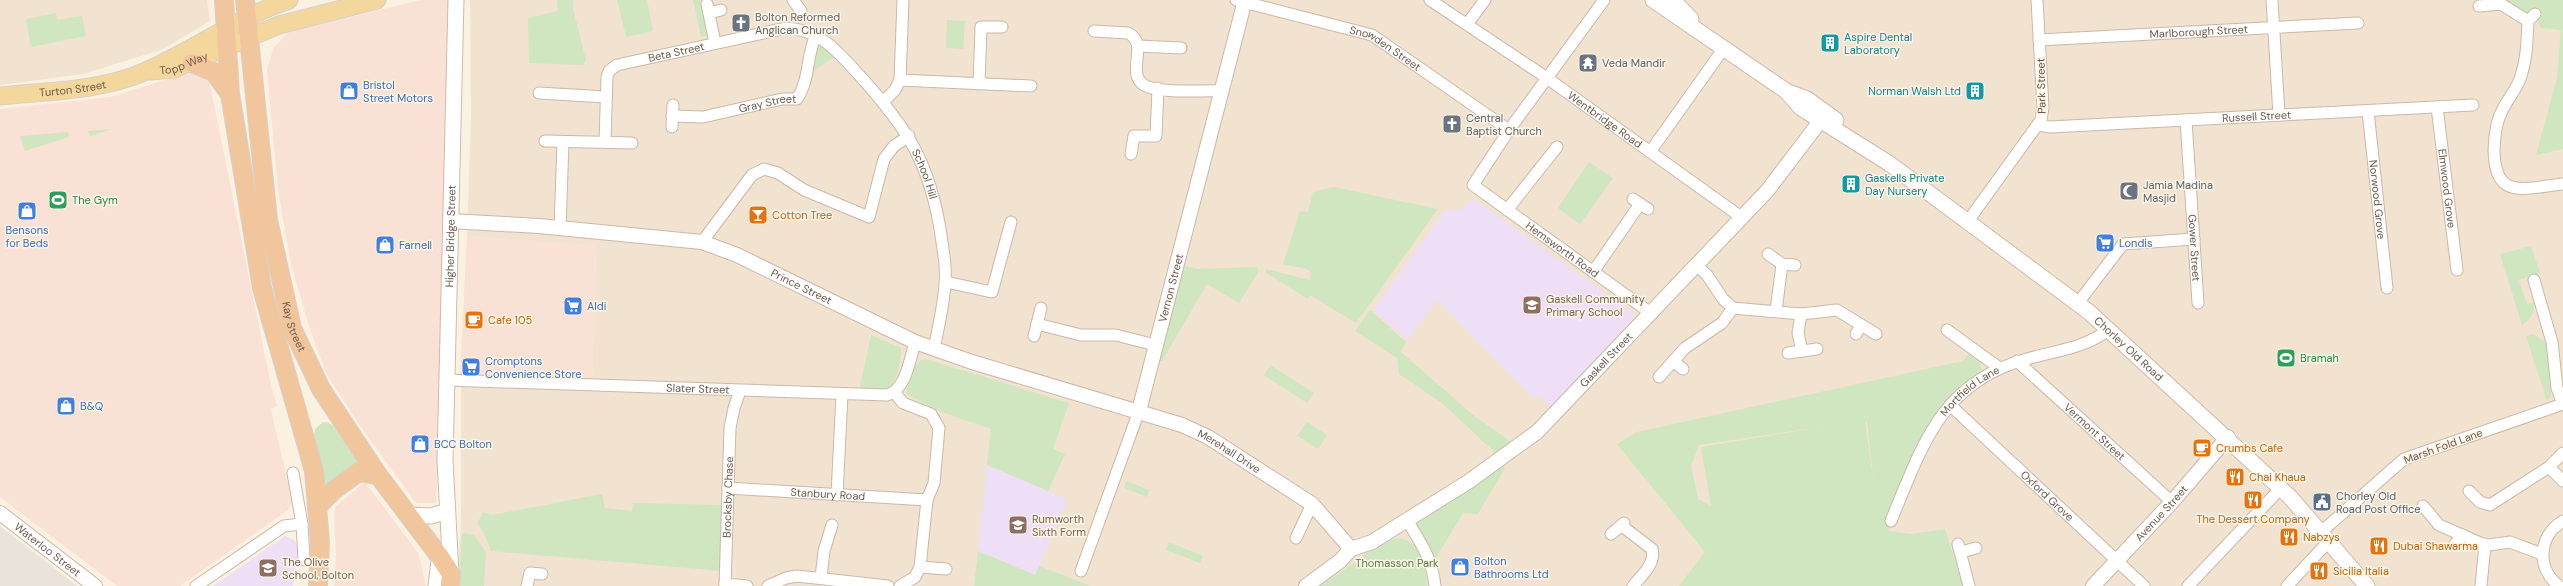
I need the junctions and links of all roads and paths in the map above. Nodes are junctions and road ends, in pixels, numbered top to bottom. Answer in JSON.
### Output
{"nodes":[{"id":1,"x":224,"y":0,"type":"edge"},
{"id":2,"x":289,"y":0,"type":"edge"},
{"id":3,"x":377,"y":0,"type":"edge"},
{"id":4,"x":456,"y":0,"type":"edge"},
{"id":5,"x":794,"y":0,"type":"edge"},
{"id":6,"x":904,"y":0,"type":"edge"},
{"id":7,"x":1236,"y":0,"type":"edge"},
{"id":8,"x":1245,"y":0,"type":"edge"},
{"id":9,"x":1430,"y":0,"type":"edge"},
{"id":10,"x":1485,"y":0,"type":"edge"},
{"id":11,"x":1604,"y":0,"type":"edge"},
{"id":12,"x":1653,"y":0,"type":"edge"},
{"id":13,"x":1673,"y":0,"type":"edge"},
{"id":14,"x":2037,"y":0,"type":"edge"},
{"id":15,"x":2272,"y":0,"type":"edge"},
{"id":16,"x":2479,"y":6,"type":"dead end"},
{"id":17,"x":246,"y":8,"type":"edge"},
{"id":18,"x":721,"y":10,"type":"dead end"},
{"id":19,"x":801,"y":11,"type":"dead end"},
{"id":20,"x":2358,"y":23,"type":"dead end"},
{"id":21,"x":1467,"y":24,"type":"junction"},
{"id":22,"x":1002,"y":27,"type":"dead end"},
{"id":23,"x":2274,"y":28,"type":"junction"},
{"id":24,"x":225,"y":29,"type":"junction"},
{"id":25,"x":1094,"y":31,"type":"dead end"},
{"id":26,"x":1706,"y":34,"type":"junction"},
{"id":27,"x":816,"y":35,"type":"junction"},
{"id":28,"x":2039,"y":40,"type":"junction"},
{"id":29,"x":239,"y":41,"type":"junction"},
{"id":30,"x":715,"y":43,"type":"junction"},
{"id":31,"x":1138,"y":46,"type":"junction"},
{"id":32,"x":1181,"y":48,"type":"dead end"},
{"id":33,"x":1724,"y":48,"type":"junction"},
{"id":34,"x":192,"y":63,"type":"junction"},
{"id":35,"x":144,"y":72,"type":"junction"},
{"id":36,"x":1547,"y":78,"type":"junction"},
{"id":37,"x":900,"y":80,"type":"junction"},
{"id":38,"x":978,"y":84,"type":"junction"},
{"id":39,"x":1030,"y":86,"type":"dead end"},
{"id":40,"x":1158,"y":88,"type":"junction"},
{"id":41,"x":1221,"y":91,"type":"junction"},
{"id":42,"x":1786,"y":91,"type":"junction"},
{"id":43,"x":540,"y":93,"type":"dead end"},
{"id":44,"x":230,"y":94,"type":"junction"},
{"id":45,"x":0,"y":96,"type":"edge"},
{"id":46,"x":606,"y":97,"type":"junction"},
{"id":47,"x":883,"y":102,"type":"junction"},
{"id":48,"x":1815,"y":105,"type":"junction"},
{"id":49,"x":2474,"y":105,"type":"dead end"},
{"id":50,"x":2437,"y":107,"type":"junction"},
{"id":51,"x":2368,"y":111,"type":"junction"},
{"id":52,"x":672,"y":116,"type":"dead end"},
{"id":53,"x":2279,"y":116,"type":"junction"},
{"id":54,"x":2186,"y":120,"type":"junction"},
{"id":55,"x":1821,"y":125,"type":"junction"},
{"id":56,"x":1844,"y":125,"type":"junction"},
{"id":57,"x":2039,"y":125,"type":"junction"},
{"id":58,"x":1509,"y":130,"type":"junction"},
{"id":59,"x":909,"y":136,"type":"junction"},
{"id":60,"x":545,"y":141,"type":"dead end"},
{"id":61,"x":563,"y":142,"type":"junction"},
{"id":62,"x":605,"y":142,"type":"junction"},
{"id":63,"x":632,"y":143,"type":"dead end"},
{"id":64,"x":1861,"y":144,"type":"junction"},
{"id":65,"x":1650,"y":152,"type":"junction"},
{"id":66,"x":1131,"y":154,"type":"dead end"},
{"id":67,"x":1554,"y":154,"type":"dead end"},
{"id":68,"x":2563,"y":184,"type":"edge"},
{"id":69,"x":1640,"y":204,"type":"dead end"},
{"id":70,"x":1507,"y":210,"type":"junction"},
{"id":71,"x":1741,"y":217,"type":"junction"},
{"id":72,"x":450,"y":221,"type":"junction"},
{"id":73,"x":1968,"y":221,"type":"junction"},
{"id":74,"x":1011,"y":222,"type":"dead end"},
{"id":75,"x":560,"y":228,"type":"junction"},
{"id":76,"x":254,"y":237,"type":"junction"},
{"id":77,"x":2194,"y":239,"type":"junction"},
{"id":78,"x":702,"y":242,"type":"junction"},
{"id":79,"x":1768,"y":254,"type":"dead end"},
{"id":80,"x":1782,"y":264,"type":"junction"},
{"id":81,"x":1697,"y":266,"type":"junction"},
{"id":82,"x":1795,"y":266,"type":"dead end"},
{"id":83,"x":2457,"y":270,"type":"dead end"},
{"id":84,"x":1593,"y":272,"type":"junction"},
{"id":85,"x":2534,"y":280,"type":"dead end"},
{"id":86,"x":946,"y":282,"type":"junction"},
{"id":87,"x":2387,"y":288,"type":"dead end"},
{"id":88,"x":2078,"y":303,"type":"junction"},
{"id":89,"x":2198,"y":303,"type":"dead end"},
{"id":90,"x":1041,"y":308,"type":"dead end"},
{"id":91,"x":1733,"y":308,"type":"junction"},
{"id":92,"x":1776,"y":311,"type":"junction"},
{"id":93,"x":1652,"y":314,"type":"junction"},
{"id":94,"x":1801,"y":314,"type":"junction"},
{"id":95,"x":1037,"y":324,"type":"junction"},
{"id":96,"x":2109,"y":329,"type":"junction"},
{"id":97,"x":1947,"y":330,"type":"dead end"},
{"id":98,"x":1876,"y":334,"type":"dead end"},
{"id":99,"x":1034,"y":336,"type":"dead end"},
{"id":100,"x":915,"y":342,"type":"junction"},
{"id":101,"x":1155,"y":345,"type":"junction"},
{"id":102,"x":934,"y":349,"type":"junction"},
{"id":103,"x":1816,"y":349,"type":"dead end"},
{"id":104,"x":1802,"y":351,"type":"junction"},
{"id":105,"x":1788,"y":353,"type":"dead end"},
{"id":106,"x":1674,"y":361,"type":"junction"},
{"id":107,"x":2017,"y":361,"type":"junction"},
{"id":108,"x":1998,"y":367,"type":"junction"},
{"id":109,"x":1683,"y":369,"type":"dead end"},
{"id":110,"x":1659,"y":377,"type":"dead end"},
{"id":111,"x":446,"y":380,"type":"junction"},
{"id":112,"x":740,"y":390,"type":"junction"},
{"id":113,"x":895,"y":393,"type":"junction"},
{"id":114,"x":842,"y":394,"type":"junction"},
{"id":115,"x":2563,"y":404,"type":"edge"},
{"id":116,"x":1950,"y":405,"type":"junction"},
{"id":117,"x":1139,"y":411,"type":"junction"},
{"id":118,"x":2228,"y":437,"type":"junction"},
{"id":119,"x":2563,"y":453,"type":"edge"},
{"id":120,"x":2549,"y":467,"type":"junction"},
{"id":121,"x":292,"y":473,"type":"dead end"},
{"id":122,"x":445,"y":473,"type":"junction"},
{"id":123,"x":378,"y":475,"type":"junction"},
{"id":124,"x":2563,"y":481,"type":"edge"},
{"id":125,"x":728,"y":488,"type":"junction"},
{"id":126,"x":2281,"y":488,"type":"junction"},
{"id":127,"x":2468,"y":491,"type":"dead end"},
{"id":128,"x":837,"y":494,"type":"junction"},
{"id":129,"x":927,"y":500,"type":"junction"},
{"id":130,"x":2172,"y":502,"type":"junction"},
{"id":131,"x":1312,"y":504,"type":"junction"},
{"id":132,"x":317,"y":506,"type":"junction"},
{"id":133,"x":2423,"y":506,"type":"dead end"},
{"id":134,"x":0,"y":513,"type":"edge"},
{"id":135,"x":441,"y":513,"type":"junction"},
{"id":136,"x":410,"y":516,"type":"junction"},
{"id":137,"x":1407,"y":520,"type":"junction"},
{"id":138,"x":1891,"y":521,"type":"dead end"},
{"id":139,"x":2563,"y":521,"type":"edge"},
{"id":140,"x":1291,"y":522,"type":"dead end"},
{"id":141,"x":302,"y":524,"type":"junction"},
{"id":142,"x":832,"y":525,"type":"dead end"},
{"id":143,"x":1302,"y":527,"type":"junction"},
{"id":144,"x":1611,"y":534,"type":"dead end"},
{"id":145,"x":2463,"y":535,"type":"junction"},
{"id":146,"x":2325,"y":536,"type":"junction"},
{"id":147,"x":1296,"y":538,"type":"dead end"},
{"id":148,"x":2455,"y":544,"type":"dead end"},
{"id":149,"x":2485,"y":545,"type":"junction"},
{"id":150,"x":1976,"y":548,"type":"dead end"},
{"id":151,"x":1351,"y":550,"type":"junction"},
{"id":152,"x":2542,"y":554,"type":"junction"},
{"id":153,"x":440,"y":557,"type":"junction"},
{"id":154,"x":304,"y":560,"type":"dead end"},
{"id":155,"x":2118,"y":560,"type":"junction"},
{"id":156,"x":920,"y":567,"type":"junction"},
{"id":157,"x":946,"y":569,"type":"dead end"},
{"id":158,"x":1081,"y":571,"type":"dead end"},
{"id":159,"x":542,"y":574,"type":"dead end"},
{"id":160,"x":821,"y":578,"type":"junction"},
{"id":161,"x":451,"y":580,"type":"edge"},
{"id":162,"x":725,"y":585,"type":"edge"},
{"id":163,"x":95,"y":586,"type":"edge"},
{"id":164,"x":196,"y":586,"type":"edge"},
{"id":165,"x":318,"y":586,"type":"edge"},
{"id":166,"x":436,"y":586,"type":"edge"},
{"id":167,"x":527,"y":586,"type":"edge"},
{"id":168,"x":747,"y":586,"type":"edge"},
{"id":169,"x":768,"y":586,"type":"edge"},
{"id":170,"x":888,"y":586,"type":"edge"},
{"id":171,"x":900,"y":586,"type":"edge"},
{"id":172,"x":1306,"y":586,"type":"edge"},
{"id":173,"x":1435,"y":586,"type":"edge"},
{"id":174,"x":1633,"y":586,"type":"edge"},
{"id":175,"x":1969,"y":586,"type":"edge"},
{"id":176,"x":2093,"y":586,"type":"edge"},
{"id":177,"x":2144,"y":586,"type":"edge"},
{"id":178,"x":2188,"y":586,"type":"edge"},
{"id":179,"x":2287,"y":586,"type":"edge"},
{"id":180,"x":2367,"y":586,"type":"edge"},
{"id":181,"x":2481,"y":586,"type":"edge"},
{"id":182,"x":2559,"y":586,"type":"edge"}],
"edges":[{"from":1,"to":24,"type":"highway"},
{"from":2,"to":17,"type":"main road","name":"Topp Way"},
{"from":3,"to":29,"type":"main road","name":"Topp Way"},
{"from":4,"to":72,"type":"main road","name":"Higher Bridge Street"},
{"from":5,"to":19,"type":"street"},
{"from":6,"to":37,"type":"street"},
{"from":7,"to":8,"type":"street","name":"Snowden Street"},
{"from":8,"to":41,"type":"street","name":"Vernon Street"},
{"from":8,"to":58,"type":"street","name":"Snowden Street"},
{"from":9,"to":21,"type":"street","name":"Wentbridge Road"},
{"from":10,"to":21,"type":"street"},
{"from":11,"to":36,"type":"street"},
{"from":12,"to":26,"type":"main road","name":"Chorley Old Road"},
{"from":13,"to":26,"type":"main road","name":"Chorley Old Road"},
{"from":14,"to":28,"type":"street","name":"Park Street"},
{"from":15,"to":23,"type":"street"},
{"from":16,"to":68,"type":"street"},
{"from":17,"to":24,"type":"main road","name":"Topp Way"},
{"from":17,"to":29,"type":"highway"},
{"from":18,"to":30,"type":"street"},
{"from":20,"to":23,"type":"street","name":"Marlborough Street"},
{"from":21,"to":36,"type":"street","name":"Wentbridge Road"},
{"from":22,"to":38,"type":"street"},
{"from":23,"to":28,"type":"street","name":"Marlborough Street"},
{"from":23,"to":53,"type":"street"},
{"from":24,"to":29,"type":"highway"},
{"from":24,"to":35,"type":"main road","name":"Topp Way"},
{"from":25,"to":31,"type":"street"},
{"from":26,"to":33,"type":"main road","name":"Chorley Old Road"},
{"from":27,"to":30,"type":"street","name":"Beta Street"},
{"from":27,"to":47,"type":"street","name":"School Hill"},
{"from":27,"to":52,"type":"street","name":"Gray Street"},
{"from":28,"to":57,"type":"street","name":"Park Street"},
{"from":29,"to":34,"type":"main road","name":"Topp Way"},
{"from":29,"to":44,"type":"highway","name":"Kay Street"},
{"from":29,"to":76,"type":"highway"},
{"from":29,"to":123,"type":"highway","name":"Kay Street"},
{"from":30,"to":46,"type":"street","name":"Beta Street"},
{"from":31,"to":32,"type":"street"},
{"from":31,"to":40,"type":"street"},
{"from":33,"to":42,"type":"main road","name":"Chorley Old Road"},
{"from":33,"to":65,"type":"street"},
{"from":34,"to":35,"type":"main road","name":"Topp Way"},
{"from":34,"to":44,"type":"highway"},
{"from":35,"to":45,"type":"main road","name":"Turton Street"},
{"from":36,"to":58,"type":"street"},
{"from":36,"to":65,"type":"street","name":"Wentbridge Road"},
{"from":37,"to":38,"type":"street"},
{"from":37,"to":47,"type":"street"},
{"from":38,"to":39,"type":"street"},
{"from":40,"to":41,"type":"street"},
{"from":40,"to":66,"type":"street"},
{"from":41,"to":101,"type":"street","name":"Vernon Street"},
{"from":42,"to":48,"type":"main road","name":"Chorley Old Road"},
{"from":42,"to":55,"type":"main road","name":"Chorley Old Road"},
{"from":43,"to":46,"type":"street"},
{"from":44,"to":76,"type":"highway","name":"Kay Street"},
{"from":46,"to":62,"type":"street","name":"Beta Street"},
{"from":47,"to":59,"type":"street","name":"School Hill"},
{"from":48,"to":55,"type":"street"},
{"from":48,"to":56,"type":"main road","name":"Chorley Old Road"},
{"from":49,"to":50,"type":"street","name":"Russell Street"},
{"from":50,"to":51,"type":"street","name":"Russell Street"},
{"from":50,"to":83,"type":"street","name":"Elmwood Grove"},
{"from":51,"to":53,"type":"street","name":"Russell Street"},
{"from":51,"to":87,"type":"street","name":"Norwood Grove"},
{"from":53,"to":54,"type":"street","name":"Russell Street"},
{"from":54,"to":57,"type":"street","name":"Russell Street"},
{"from":54,"to":77,"type":"street","name":"Gower Street"},
{"from":55,"to":56,"type":"street"},
{"from":55,"to":64,"type":"main road","name":"Chorley Old Road"},
{"from":55,"to":71,"type":"street","name":"Gaskell Street"},
{"from":56,"to":64,"type":"main road","name":"Chorley Old Road"},
{"from":57,"to":73,"type":"street","name":"Park Street"},
{"from":58,"to":70,"type":"street","name":"Hemsworth Road"},
{"from":59,"to":78,"type":"street"},
{"from":59,"to":86,"type":"street","name":"School Hill"},
{"from":60,"to":61,"type":"street"},
{"from":61,"to":62,"type":"street"},
{"from":61,"to":75,"type":"street"},
{"from":62,"to":63,"type":"street"},
{"from":64,"to":73,"type":"main road","name":"Chorley Old Road"},
{"from":65,"to":71,"type":"street","name":"Wentbridge Road"},
{"from":67,"to":70,"type":"street"},
{"from":69,"to":84,"type":"street"},
{"from":70,"to":84,"type":"street","name":"Hemsworth Road"},
{"from":71,"to":81,"type":"street","name":"Gaskell Street"},
{"from":72,"to":75,"type":"street","name":"Prince Street"},
{"from":72,"to":111,"type":"main road","name":"Higher Bridge Street"},
{"from":73,"to":88,"type":"main road","name":"Chorley Old Road"},
{"from":74,"to":86,"type":"street"},
{"from":75,"to":78,"type":"street","name":"Prince Street"},
{"from":76,"to":132,"type":"highway","name":"Kay Street"},
{"from":77,"to":88,"type":"street"},
{"from":77,"to":89,"type":"street","name":"Gower Street"},
{"from":78,"to":100,"type":"street","name":"Prince Street"},
{"from":79,"to":80,"type":"street"},
{"from":80,"to":82,"type":"street"},
{"from":80,"to":92,"type":"street"},
{"from":81,"to":91,"type":"street"},
{"from":81,"to":93,"type":"street","name":"Gaskell Street"},
{"from":84,"to":93,"type":"street","name":"Hemsworth Road"},
{"from":85,"to":115,"type":"street"},
{"from":86,"to":102,"type":"street","name":"School Hill"},
{"from":88,"to":96,"type":"main road","name":"Chorley Old Road"},
{"from":90,"to":95,"type":"street"},
{"from":91,"to":92,"type":"street"},
{"from":91,"to":106,"type":"street"},
{"from":92,"to":94,"type":"street"},
{"from":93,"to":137,"type":"street","name":"Gaskell Street"},
{"from":94,"to":98,"type":"street"},
{"from":94,"to":104,"type":"street"},
{"from":95,"to":99,"type":"street"},
{"from":95,"to":101,"type":"street"},
{"from":96,"to":107,"type":"street","name":"Mortfield Lane"},
{"from":96,"to":118,"type":"main road","name":"Chorley Old Road"},
{"from":97,"to":108,"type":"street"},
{"from":100,"to":102,"type":"street","name":"Prince Street"},
{"from":100,"to":113,"type":"street"},
{"from":101,"to":117,"type":"street","name":"Vernon Street"},
{"from":102,"to":117,"type":"street","name":"Prince Street"},
{"from":103,"to":104,"type":"street"},
{"from":104,"to":105,"type":"street"},
{"from":106,"to":109,"type":"street"},
{"from":106,"to":110,"type":"street"},
{"from":107,"to":108,"type":"street","name":"Mortfield Lane"},
{"from":107,"to":130,"type":"street","name":"Vermont Street"},
{"from":108,"to":116,"type":"street","name":"Mortfield Lane"},
{"from":111,"to":112,"type":"street","name":"Slater Street"},
{"from":111,"to":122,"type":"main road","name":"Higher Bridge Street"},
{"from":112,"to":114,"type":"street","name":"Slater Street"},
{"from":112,"to":125,"type":"street","name":"Brocksby Chase"},
{"from":113,"to":114,"type":"street","name":"Slater Street"},
{"from":113,"to":129,"type":"street"},
{"from":114,"to":128,"type":"street"},
{"from":115,"to":146,"type":"street","name":"Marsh Fold Lane"},
{"from":116,"to":138,"type":"street","name":"Mortfield Lane"},
{"from":116,"to":155,"type":"street","name":"Oxford Grove"},
{"from":117,"to":131,"type":"street","name":"Merehall Drive"},
{"from":117,"to":158,"type":"street","name":"Vernon Street"},
{"from":118,"to":126,"type":"main road","name":"Chorley Old Road"},
{"from":118,"to":130,"type":"street","name":"Avenue Street"},
{"from":119,"to":120,"type":"street"},
{"from":120,"to":124,"type":"street"},
{"from":120,"to":127,"type":"street"},
{"from":121,"to":141,"type":"street"},
{"from":122,"to":135,"type":"main road","name":"Higher Bridge Street"},
{"from":122,"to":161,"type":"main road","name":"Higher Bridge Street"},
{"from":123,"to":132,"type":"highway"},
{"from":123,"to":136,"type":"highway","name":"Kay Street"},
{"from":125,"to":128,"type":"street","name":"Stanbury Road"},
{"from":125,"to":162,"type":"street","name":"Brocksby Chase"},
{"from":126,"to":146,"type":"main road","name":"Chorley Old Road"},
{"from":126,"to":178,"type":"street"},
{"from":128,"to":129,"type":"street","name":"Stanbury Road"},
{"from":129,"to":156,"type":"street"},
{"from":130,"to":155,"type":"street","name":"Avenue Street"},
{"from":131,"to":143,"type":"street"},
{"from":131,"to":151,"type":"street","name":"Merehall Drive"},
{"from":132,"to":165,"type":"highway","name":"Kay Street"},
{"from":133,"to":145,"type":"street"},
{"from":134,"to":163,"type":"street","name":"Waterloo Street"},
{"from":135,"to":136,"type":"main road"},
{"from":135,"to":153,"type":"main road","name":"Higher Bridge Street"},
{"from":136,"to":153,"type":"highway","name":"Kay Street"},
{"from":137,"to":151,"type":"street","name":"Gaskell Street"},
{"from":137,"to":173,"type":"street"},
{"from":139,"to":152,"type":"street"},
{"from":140,"to":143,"type":"street"},
{"from":141,"to":154,"type":"street"},
{"from":141,"to":164,"type":"street"},
{"from":142,"to":160,"type":"street"},
{"from":143,"to":147,"type":"street"},
{"from":144,"to":174,"type":"street"},
{"from":145,"to":148,"type":"street"},
{"from":145,"to":149,"type":"street"},
{"from":146,"to":179,"type":"street","name":"Marsh Fold Lane"},
{"from":146,"to":180,"type":"main road","name":"Chorley Old Road"},
{"from":149,"to":152,"type":"street"},
{"from":149,"to":181,"type":"street"},
{"from":150,"to":175,"type":"street"},
{"from":151,"to":172,"type":"street"},
{"from":152,"to":182,"type":"street"},
{"from":153,"to":161,"type":"highway","name":"Kay Street"},
{"from":153,"to":166,"type":"main road","name":"Higher Bridge Street"},
{"from":155,"to":176,"type":"street","name":"Avenue Street"},
{"from":155,"to":177,"type":"street","name":"Oxford Grove"},
{"from":156,"to":157,"type":"street"},
{"from":156,"to":171,"type":"street"},
{"from":159,"to":167,"type":"street"},
{"from":160,"to":169,"type":"street"},
{"from":160,"to":170,"type":"street"},
{"from":162,"to":168,"type":"street","name":"Brocksby Chase"}]}
